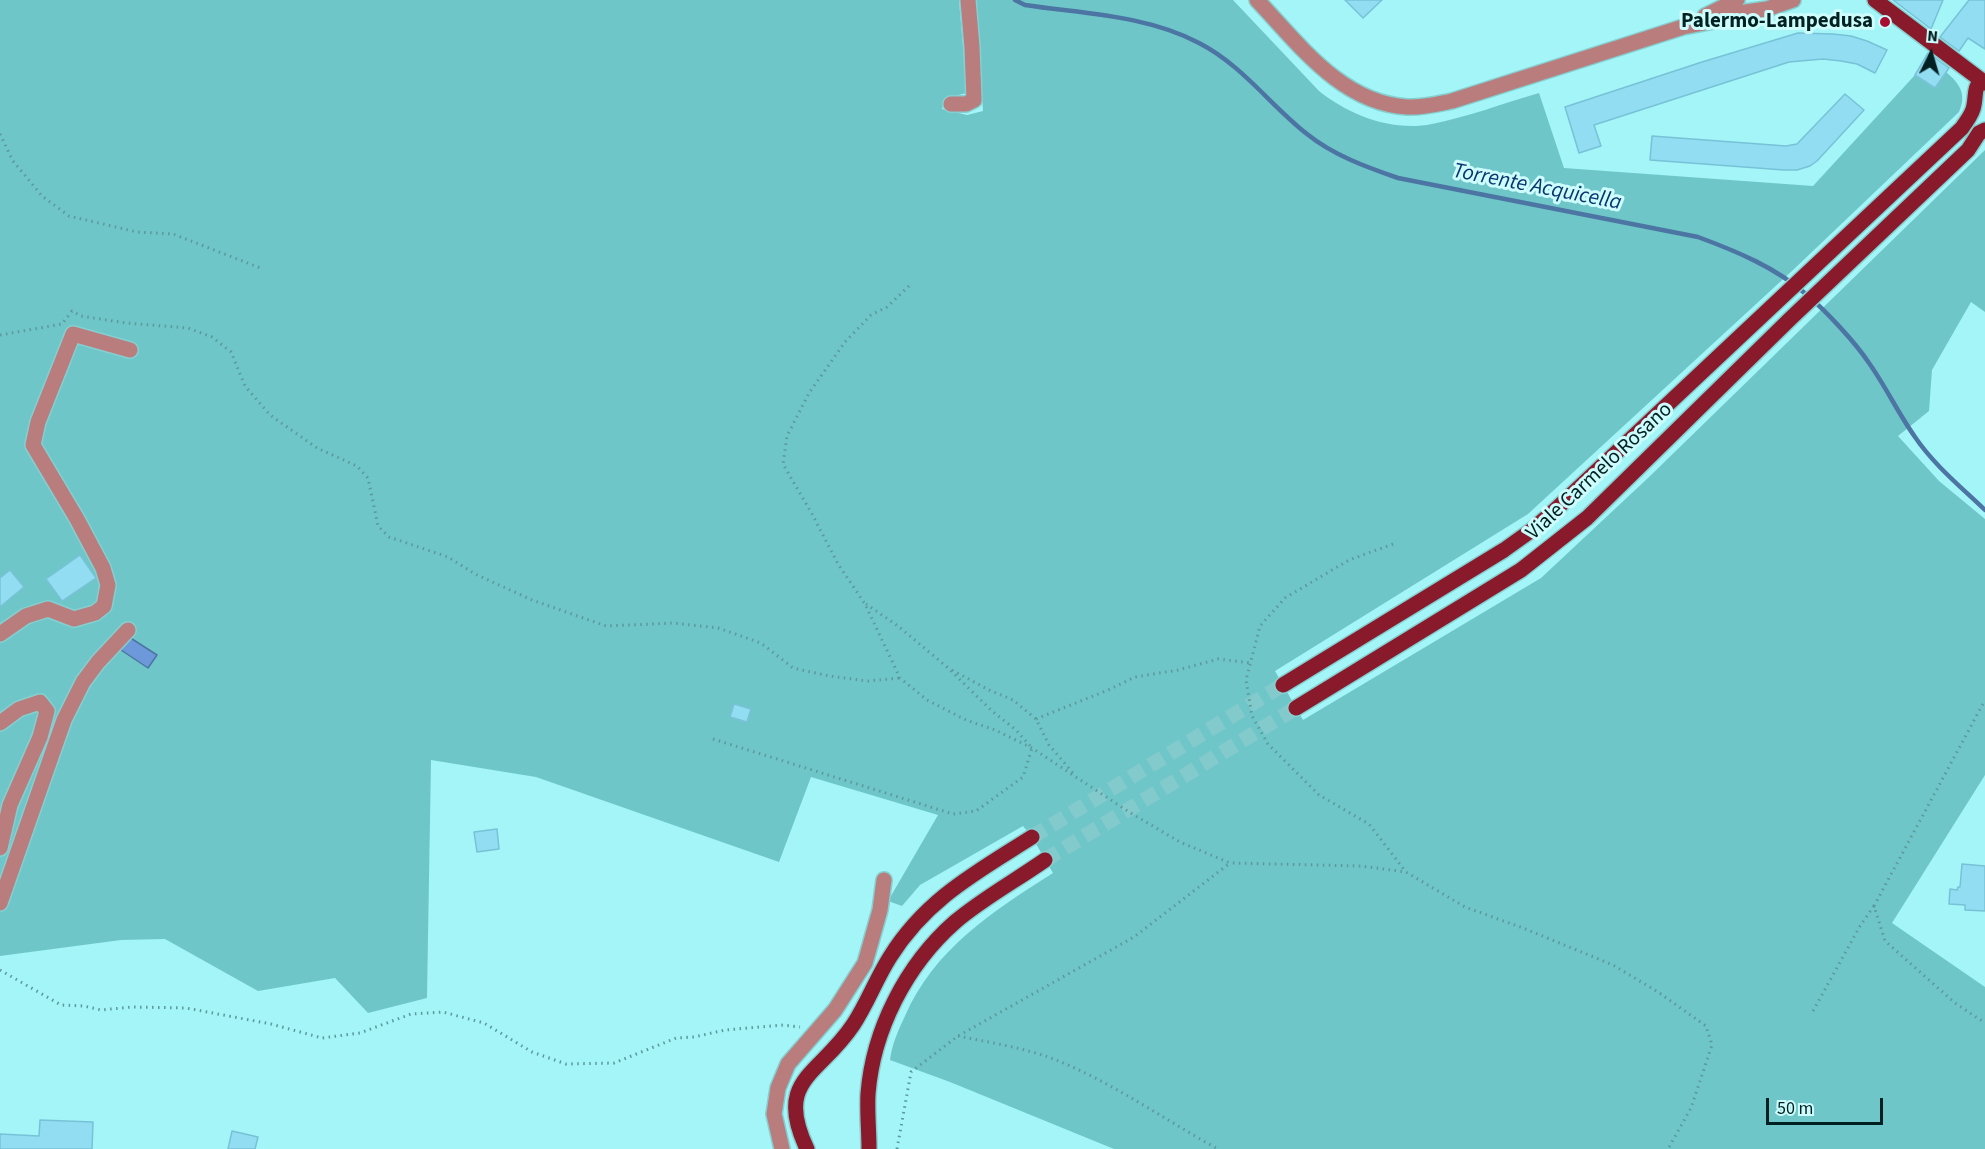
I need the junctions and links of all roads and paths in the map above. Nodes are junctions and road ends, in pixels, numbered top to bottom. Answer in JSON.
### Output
{"nodes":[{"id":1,"x":968,"y":0,"type":"edge"},
{"id":2,"x":1257,"y":0,"type":"edge"},
{"id":3,"x":1772,"y":0,"type":"edge"},
{"id":4,"x":1793,"y":0,"type":"edge"},
{"id":5,"x":1875,"y":0,"type":"edge"},
{"id":6,"x":1745,"y":4,"type":"edge"},
{"id":7,"x":1683,"y":27,"type":"junction"},
{"id":8,"x":1983,"y":82,"type":"edge"},
{"id":9,"x":951,"y":104,"type":"dead end"},
{"id":10,"x":1985,"y":130,"type":"edge"},
{"id":11,"x":0,"y":134,"type":"edge"},
{"id":12,"x":1985,"y":140,"type":"edge"},
{"id":13,"x":1968,"y":150,"type":"junction"},
{"id":14,"x":263,"y":269,"type":"dead end"},
{"id":15,"x":909,"y":286,"type":"dead end"},
{"id":16,"x":0,"y":335,"type":"edge"},
{"id":17,"x":130,"y":350,"type":"dead end"},
{"id":18,"x":865,"y":603,"type":"junction"},
{"id":19,"x":128,"y":630,"type":"dead end"},
{"id":20,"x":0,"y":634,"type":"edge"},
{"id":21,"x":1251,"y":663,"type":"dead end"},
{"id":22,"x":947,"y":667,"type":"junction"},
{"id":23,"x":900,"y":678,"type":"junction"},
{"id":24,"x":1283,"y":686,"type":"tunnel mouth"},
{"id":25,"x":1985,"y":700,"type":"edge"},
{"id":26,"x":1296,"y":708,"type":"tunnel mouth"},
{"id":27,"x":1036,"y":719,"type":"junction"},
{"id":28,"x":0,"y":723,"type":"edge"},
{"id":29,"x":713,"y":739,"type":"dead end"},
{"id":30,"x":1032,"y":748,"type":"junction"},
{"id":31,"x":1076,"y":777,"type":"junction"},
{"id":32,"x":1032,"y":837,"type":"tunnel mouth"},
{"id":33,"x":0,"y":848,"type":"edge"},
{"id":34,"x":1045,"y":860,"type":"tunnel mouth"},
{"id":35,"x":1230,"y":863,"type":"junction"},
{"id":36,"x":884,"y":880,"type":"dead end"},
{"id":37,"x":0,"y":903,"type":"edge"},
{"id":38,"x":1874,"y":906,"type":"junction"},
{"id":39,"x":0,"y":970,"type":"edge"},
{"id":40,"x":1813,"y":1011,"type":"dead end"},
{"id":41,"x":1985,"y":1023,"type":"edge"},
{"id":42,"x":802,"y":1028,"type":"dead end"},
{"id":43,"x":958,"y":1036,"type":"junction"},
{"id":44,"x":782,"y":1149,"type":"edge"},
{"id":45,"x":807,"y":1149,"type":"edge"},
{"id":46,"x":869,"y":1149,"type":"edge"},
{"id":47,"x":897,"y":1149,"type":"edge"},
{"id":48,"x":1218,"y":1149,"type":"edge"},
{"id":49,"x":1668,"y":1149,"type":"edge"}],
"edges":[{"from":1,"to":9,"type":"street"},
{"from":2,"to":7,"type":"street"},
{"from":3,"to":6,"type":"street"},
{"from":4,"to":6,"type":"street"},
{"from":5,"to":8,"type":"main road"},
{"from":6,"to":7,"type":"street"},
{"from":6,"to":7,"type":"street"},
{"from":8,"to":24,"type":"main road","name":"Viale Carmelo Rosano"},
{"from":10,"to":13,"type":"main road"},
{"from":11,"to":14,"type":"path"},
{"from":12,"to":13,"type":"main road"},
{"from":13,"to":26,"type":"main road","name":"Viale Carmelo Rosano"},
{"from":15,"to":18,"type":"path"},
{"from":16,"to":23,"type":"path"},
{"from":17,"to":20,"type":"street"},
{"from":18,"to":22,"type":"path"},
{"from":18,"to":23,"type":"path"},
{"from":19,"to":37,"type":"street"},
{"from":21,"to":27,"type":"path"},
{"from":22,"to":27,"type":"path"},
{"from":22,"to":30,"type":"path"},
{"from":23,"to":30,"type":"path"},
{"from":25,"to":38,"type":"path"},
{"from":27,"to":31,"type":"path"},
{"from":28,"to":33,"type":"street"},
{"from":29,"to":30,"type":"path"},
{"from":30,"to":31,"type":"path"},
{"from":31,"to":35,"type":"path"},
{"from":32,"to":45,"type":"main road"},
{"from":34,"to":46,"type":"main road"},
{"from":35,"to":43,"type":"path"},
{"from":35,"to":49,"type":"path"},
{"from":36,"to":44,"type":"street"},
{"from":38,"to":40,"type":"path"},
{"from":38,"to":41,"type":"path"},
{"from":39,"to":42,"type":"path"},
{"from":43,"to":47,"type":"path"},
{"from":43,"to":48,"type":"path"}]}
